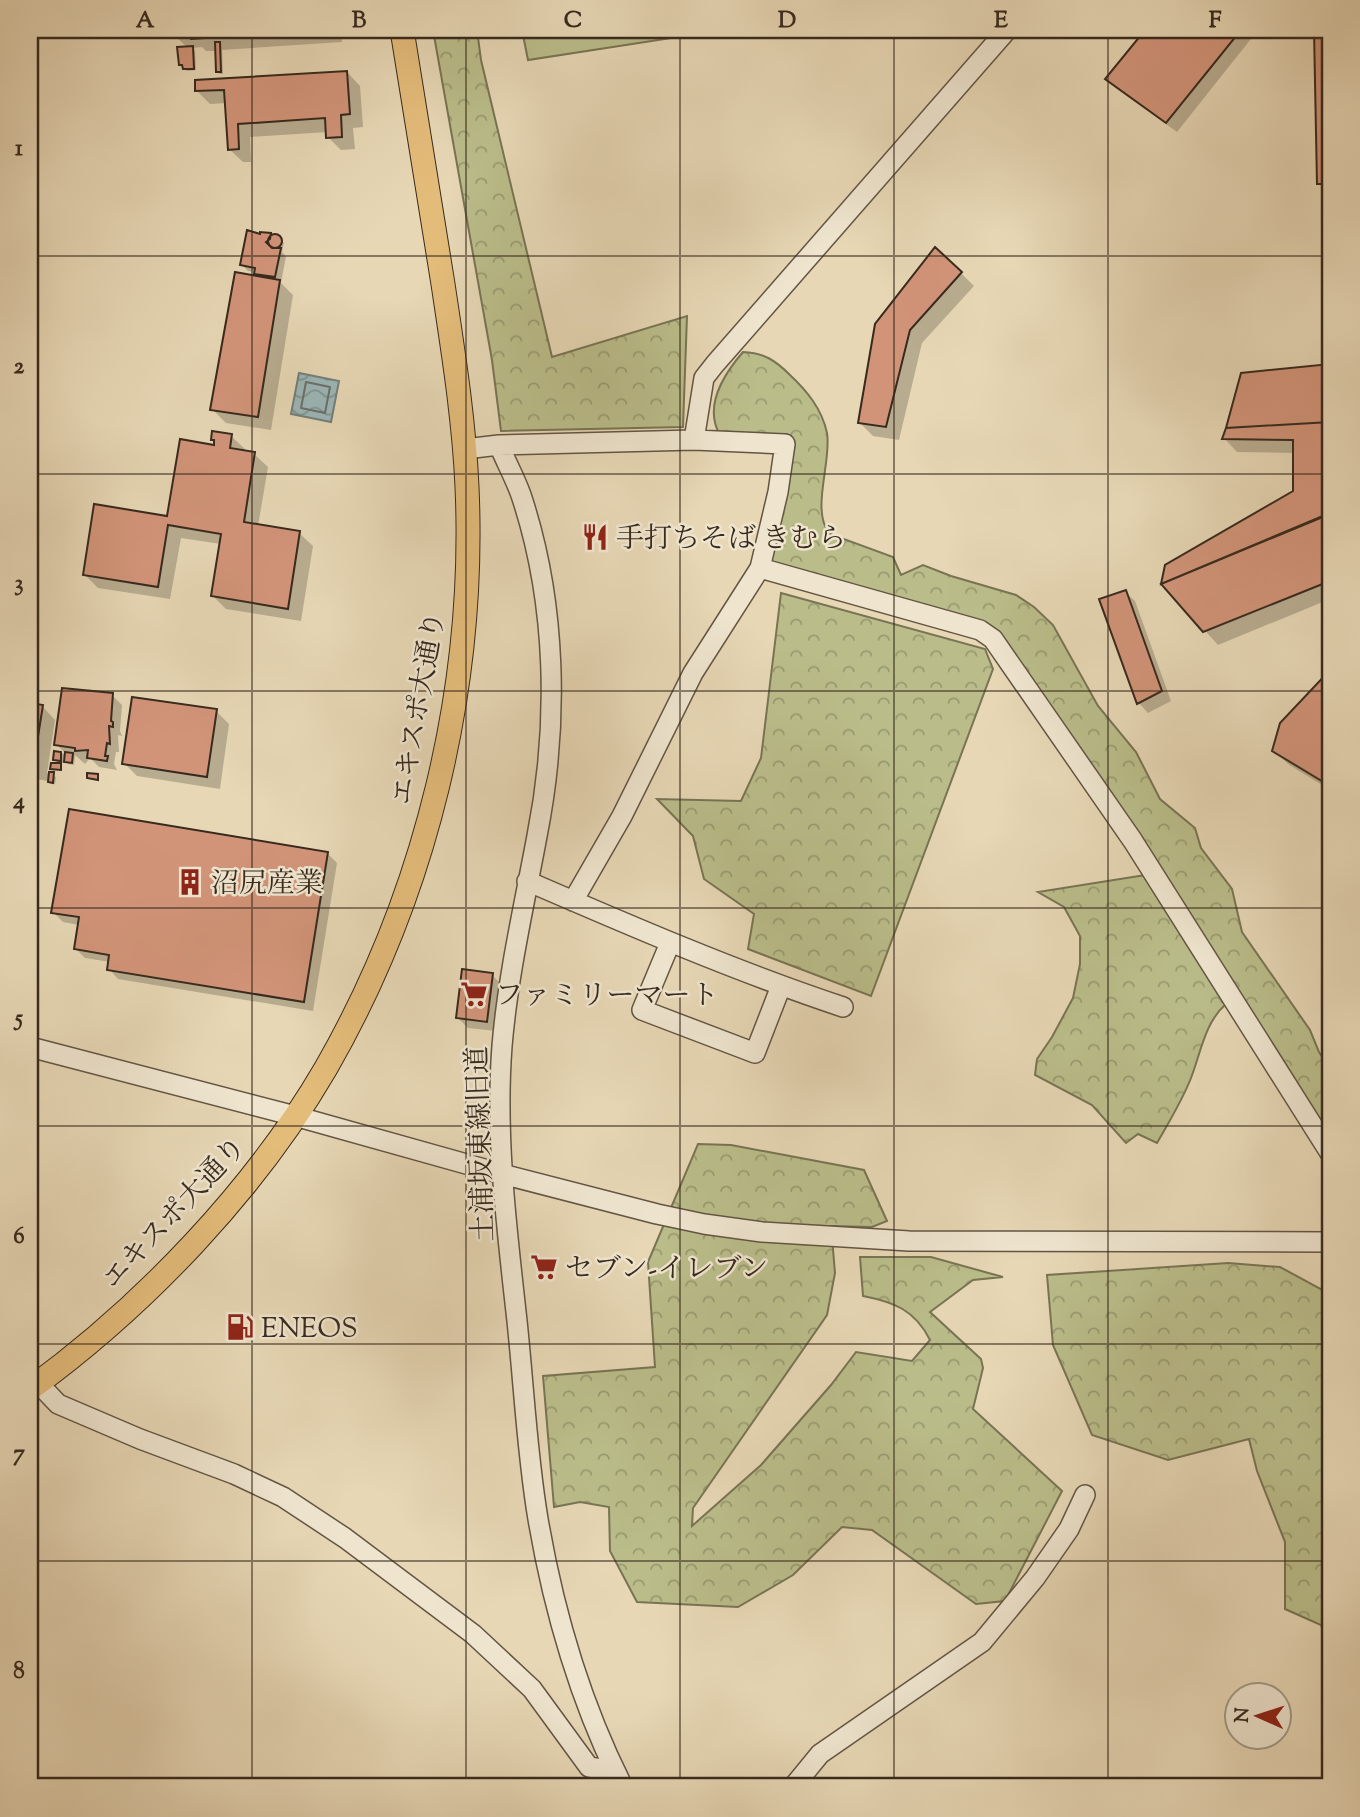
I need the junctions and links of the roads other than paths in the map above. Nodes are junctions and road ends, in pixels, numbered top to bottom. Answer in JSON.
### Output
{"nodes":[{"id":1,"x":402,"y":30,"type":"edge"},
{"id":2,"x":1007,"y":30,"type":"edge"},
{"id":3,"x":694,"y":440,"type":"junction"},
{"id":4,"x":499,"y":445,"type":"junction"},
{"id":5,"x":465,"y":449,"type":"junction"},
{"id":6,"x":760,"y":568,"type":"junction"},
{"id":7,"x":527,"y":881,"type":"junction"},
{"id":8,"x":573,"y":901,"type":"junction"},
{"id":9,"x":670,"y":943,"type":"junction"},
{"id":10,"x":782,"y":986,"type":"junction"},
{"id":11,"x":843,"y":1007,"type":"dead end"},
{"id":12,"x":30,"y":1047,"type":"edge"},
{"id":13,"x":295,"y":1116,"type":"junction"},
{"id":14,"x":1330,"y":1153,"type":"edge"},
{"id":15,"x":502,"y":1174,"type":"junction"},
{"id":16,"x":1330,"y":1242,"type":"edge"},
{"id":17,"x":34,"y":1386,"type":"edge"},
{"id":18,"x":1085,"y":1495,"type":"dead end"},
{"id":19,"x":619,"y":1779,"type":"edge"},
{"id":20,"x":793,"y":1787,"type":"edge"}],
"edges":[{"from":1,"to":5,"type":"main road","name":"エキスポ大通り"},
{"from":2,"to":3,"type":"street"},
{"from":3,"to":4,"type":"street"},
{"from":3,"to":6,"type":"street"},
{"from":4,"to":5,"type":"street"},
{"from":4,"to":7,"type":"street","name":"土浦坂東線旧道"},
{"from":5,"to":13,"type":"main road","name":"エキスポ大通り"},
{"from":6,"to":8,"type":"street"},
{"from":6,"to":14,"type":"street"},
{"from":7,"to":8,"type":"street"},
{"from":7,"to":15,"type":"street","name":"土浦坂東線旧道"},
{"from":8,"to":9,"type":"street"},
{"from":9,"to":10,"type":"street"},
{"from":9,"to":10,"type":"street"},
{"from":10,"to":11,"type":"street"},
{"from":12,"to":13,"type":"street"},
{"from":13,"to":15,"type":"street"},
{"from":13,"to":17,"type":"main road","name":"エキスポ大通り"},
{"from":15,"to":16,"type":"street"},
{"from":15,"to":19,"type":"street","name":"土浦坂東線旧道"},
{"from":17,"to":19,"type":"street"},
{"from":18,"to":20,"type":"street"}]}
